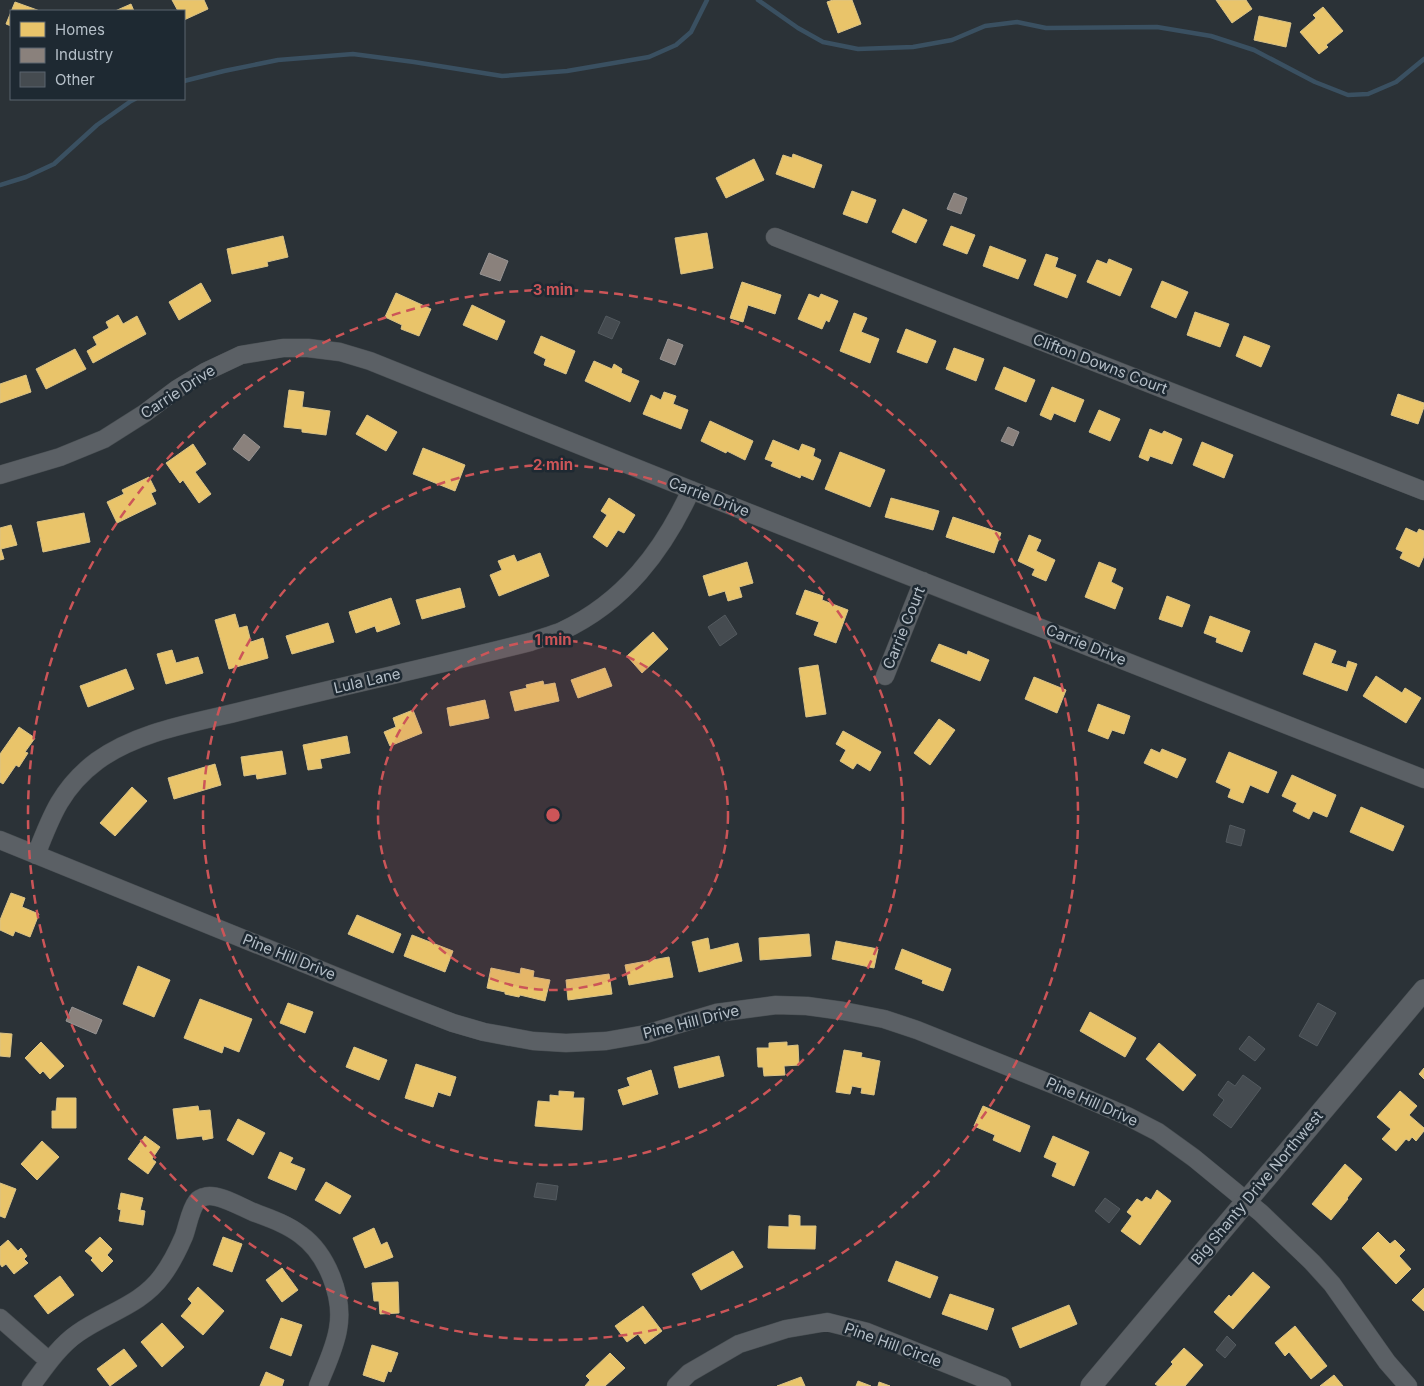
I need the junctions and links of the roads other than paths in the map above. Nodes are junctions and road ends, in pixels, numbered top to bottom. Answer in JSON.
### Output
{"nodes":[{"id":1,"x":775,"y":236,"type":"dead end"},
{"id":2,"x":0,"y":475,"type":"edge"},
{"id":3,"x":691,"y":490,"type":"junction"},
{"id":4,"x":1424,"y":491,"type":"edge"},
{"id":5,"x":923,"y":581,"type":"junction"},
{"id":6,"x":884,"y":676,"type":"dead end"},
{"id":7,"x":1424,"y":779,"type":"edge"},
{"id":8,"x":0,"y":840,"type":"edge"},
{"id":9,"x":36,"y":854,"type":"junction"},
{"id":10,"x":1424,"y":990,"type":"edge"},
{"id":11,"x":1246,"y":1201,"type":"junction"},
{"id":12,"x":0,"y":1318,"type":"edge"},
{"id":13,"x":49,"y":1361,"type":"junction"},
{"id":14,"x":31,"y":1386,"type":"edge"},
{"id":15,"x":318,"y":1386,"type":"edge"},
{"id":16,"x":676,"y":1386,"type":"edge"},
{"id":17,"x":1002,"y":1386,"type":"edge"},
{"id":18,"x":1091,"y":1386,"type":"edge"},
{"id":19,"x":1408,"y":1386,"type":"edge"}],
"edges":[{"from":1,"to":4,"type":"street","name":"Clifton Downs Court"},
{"from":2,"to":3,"type":"street","name":"Carrie Drive"},
{"from":3,"to":5,"type":"street","name":"Carrie Drive"},
{"from":3,"to":9,"type":"street","name":"Lula Lane"},
{"from":5,"to":6,"type":"street","name":"Carrie Court"},
{"from":5,"to":7,"type":"street","name":"Carrie Drive"},
{"from":8,"to":9,"type":"street","name":"Pine Hill Drive"},
{"from":9,"to":11,"type":"street","name":"Pine Hill Drive"},
{"from":10,"to":11,"type":"street","name":"Big Shanty Drive Northwest"},
{"from":11,"to":18,"type":"street","name":"Big Shanty Drive Northwest"},
{"from":11,"to":19,"type":"street","name":"Pine Hill Drive"},
{"from":12,"to":13,"type":"street"},
{"from":13,"to":14,"type":"street"},
{"from":13,"to":15,"type":"street"},
{"from":16,"to":17,"type":"street","name":"Pine Hill Circle"}]}
